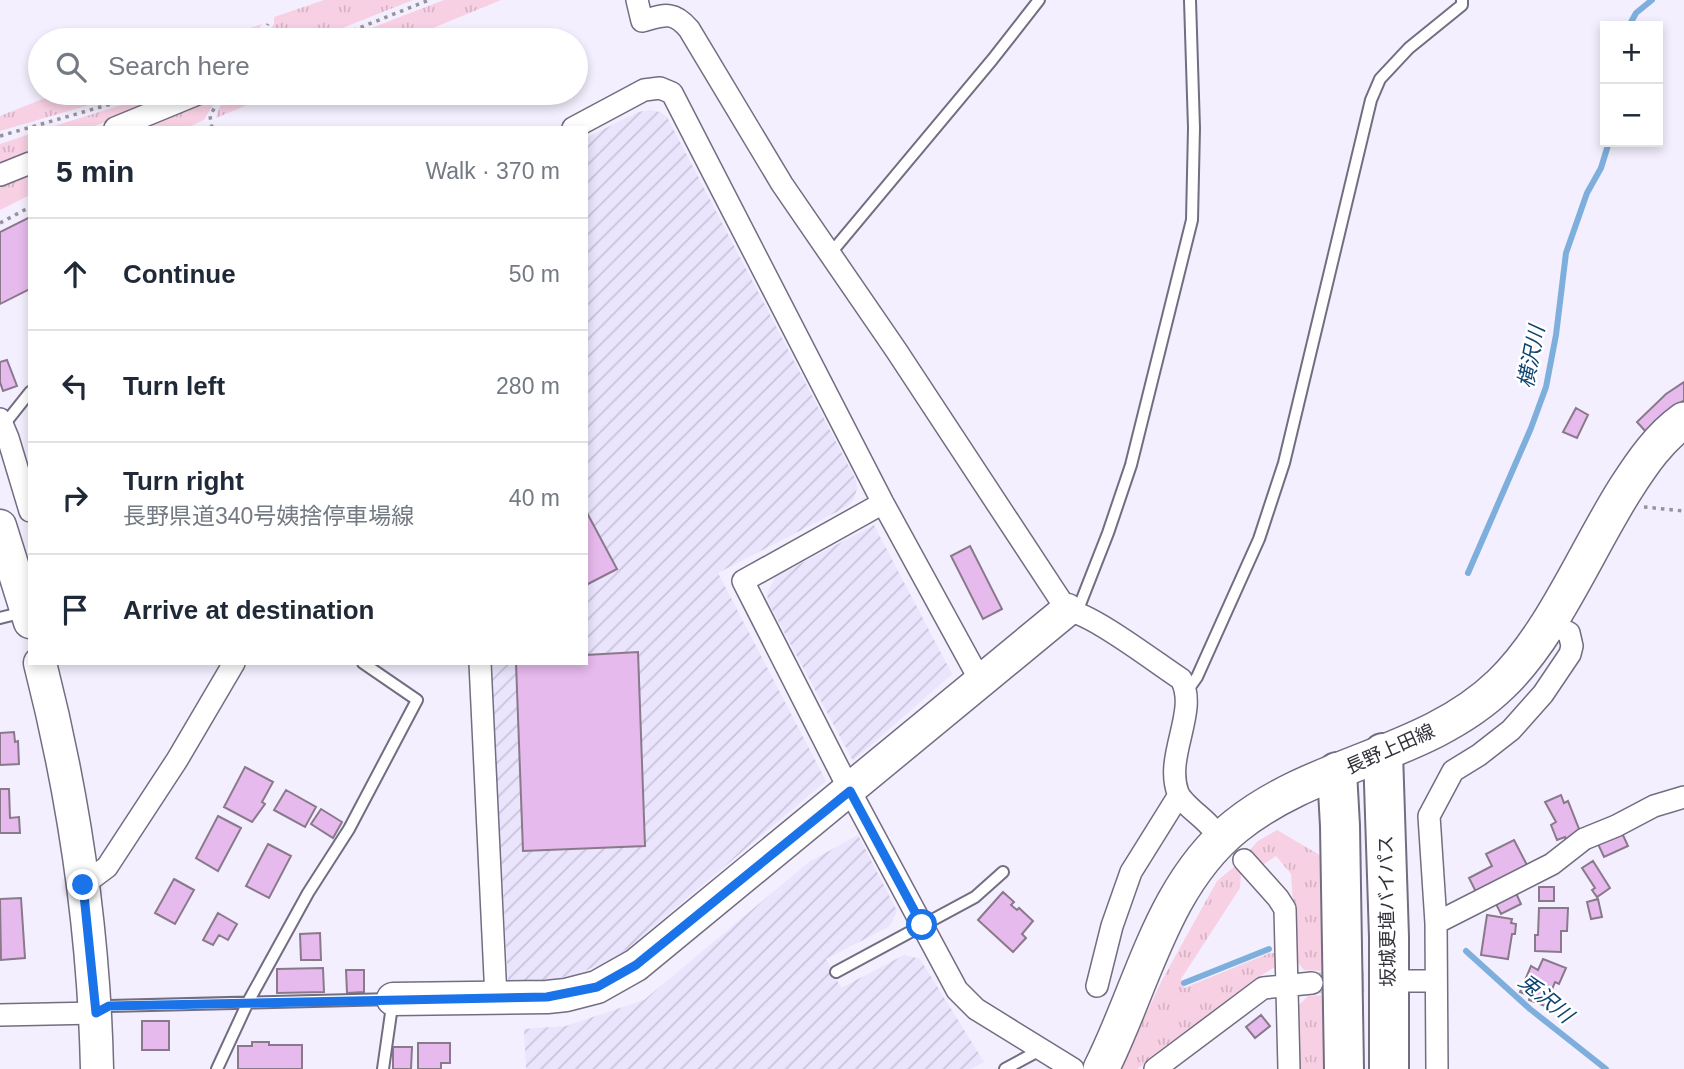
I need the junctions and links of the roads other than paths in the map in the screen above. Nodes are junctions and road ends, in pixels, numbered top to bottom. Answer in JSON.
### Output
{"nodes":[{"id":1,"x":638,"y":0,"type":"edge"},
{"id":2,"x":1039,"y":0,"type":"edge"},
{"id":3,"x":1190,"y":0,"type":"edge"},
{"id":4,"x":1462,"y":0,"type":"edge"},
{"id":5,"x":171,"y":105,"type":"edge"},
{"id":6,"x":120,"y":126,"type":"edge"},
{"id":7,"x":577,"y":126,"type":"edge"},
{"id":8,"x":28,"y":164,"type":"edge"},
{"id":9,"x":0,"y":176,"type":"edge"},
{"id":10,"x":830,"y":254,"type":"junction"},
{"id":11,"x":28,"y":394,"type":"edge"},
{"id":12,"x":1684,"y":420,"type":"edge"},
{"id":13,"x":1,"y":422,"type":"edge"},
{"id":14,"x":883,"y":503,"type":"junction"},
{"id":15,"x":28,"y":505,"type":"edge"},
{"id":16,"x":0,"y":526,"type":"edge"},
{"id":17,"x":1072,"y":611,"type":"junction"},
{"id":18,"x":22,"y":615,"type":"edge"},
{"id":19,"x":1549,"y":622,"type":"junction"},
{"id":20,"x":40,"y":665,"type":"edge"},
{"id":21,"x":233,"y":665,"type":"edge"},
{"id":22,"x":366,"y":665,"type":"edge"},
{"id":23,"x":480,"y":665,"type":"edge"},
{"id":24,"x":981,"y":682,"type":"junction"},
{"id":25,"x":1187,"y":691,"type":"junction"},
{"id":26,"x":1383,"y":753,"type":"junction"},
{"id":27,"x":1337,"y":772,"type":"junction"},
{"id":28,"x":850,"y":791,"type":"junction"},
{"id":29,"x":1179,"y":794,"type":"junction"},
{"id":30,"x":1684,"y":797,"type":"edge"},
{"id":31,"x":1209,"y":825,"type":"dead end"},
{"id":32,"x":1244,"y":860,"type":"dead end"},
{"id":33,"x":1003,"y":872,"type":"dead end"},
{"id":34,"x":83,"y":885,"type":"junction"},
{"id":35,"x":1436,"y":923,"type":"junction"},
{"id":36,"x":922,"y":925,"type":"junction"},
{"id":37,"x":836,"y":972,"type":"dead end"},
{"id":38,"x":1407,"y":981,"type":"tunnel mouth"},
{"id":39,"x":1436,"y":981,"type":"junction"},
{"id":40,"x":1312,"y":983,"type":"tunnel mouth"},
{"id":41,"x":1287,"y":984,"type":"junction"},
{"id":42,"x":1097,"y":986,"type":"dead end"},
{"id":43,"x":496,"y":998,"type":"junction"},
{"id":44,"x":393,"y":999,"type":"junction"},
{"id":45,"x":248,"y":1002,"type":"junction"},
{"id":46,"x":96,"y":1013,"type":"junction"},
{"id":47,"x":0,"y":1015,"type":"edge"},
{"id":48,"x":1040,"y":1050,"type":"junction"},
{"id":49,"x":97,"y":1069,"type":"edge"},
{"id":50,"x":217,"y":1069,"type":"edge"},
{"id":51,"x":383,"y":1069,"type":"edge"},
{"id":52,"x":1005,"y":1069,"type":"edge"},
{"id":53,"x":1073,"y":1069,"type":"edge"},
{"id":54,"x":1101,"y":1069,"type":"edge"},
{"id":55,"x":1155,"y":1069,"type":"edge"},
{"id":56,"x":1289,"y":1069,"type":"edge"},
{"id":57,"x":1344,"y":1069,"type":"edge"},
{"id":58,"x":1389,"y":1069,"type":"edge"},
{"id":59,"x":1437,"y":1069,"type":"edge"}],
"edges":[{"from":1,"to":10,"type":"street"},
{"from":2,"to":10,"type":"lane"},
{"from":3,"to":17,"type":"lane"},
{"from":4,"to":25,"type":"lane"},
{"from":5,"to":6,"type":"street"},
{"from":7,"to":14,"type":"street"},
{"from":8,"to":9,"type":"street"},
{"from":10,"to":17,"type":"street"},
{"from":11,"to":13,"type":"lane"},
{"from":12,"to":19,"type":"main road","name":"長野上田線"},
{"from":13,"to":15,"type":"street"},
{"from":14,"to":24,"type":"street"},
{"from":14,"to":28,"type":"street"},
{"from":16,"to":18,"type":"street"},
{"from":17,"to":24,"type":"street"},
{"from":17,"to":25,"type":"street"},
{"from":19,"to":26,"type":"main road","name":"長野上田線"},
{"from":19,"to":35,"type":"street"},
{"from":20,"to":34,"type":"street"},
{"from":21,"to":34,"type":"street"},
{"from":22,"to":45,"type":"lane"},
{"from":23,"to":43,"type":"street"},
{"from":24,"to":28,"type":"street"},
{"from":25,"to":29,"type":"street"},
{"from":26,"to":27,"type":"main road","name":"長野上田線"},
{"from":26,"to":58,"type":"highway","name":"坂城更埴バイパス"},
{"from":27,"to":54,"type":"main road","name":"長野上田線"},
{"from":27,"to":57,"type":"highway"},
{"from":28,"to":36,"type":"street"},
{"from":28,"to":43,"type":"street"},
{"from":29,"to":31,"type":"street"},
{"from":29,"to":42,"type":"street"},
{"from":30,"to":35,"type":"street"},
{"from":32,"to":41,"type":"street"},
{"from":33,"to":36,"type":"lane"},
{"from":34,"to":46,"type":"street"},
{"from":35,"to":39,"type":"street"},
{"from":36,"to":37,"type":"lane"},
{"from":36,"to":48,"type":"street"},
{"from":38,"to":39,"type":"street"},
{"from":39,"to":59,"type":"street"},
{"from":40,"to":41,"type":"street"},
{"from":41,"to":55,"type":"street"},
{"from":41,"to":56,"type":"street"},
{"from":43,"to":44,"type":"street"},
{"from":44,"to":45,"type":"lane"},
{"from":44,"to":51,"type":"lane"},
{"from":45,"to":46,"type":"lane"},
{"from":45,"to":50,"type":"lane"},
{"from":46,"to":47,"type":"street"},
{"from":46,"to":49,"type":"street"},
{"from":48,"to":52,"type":"lane"},
{"from":48,"to":53,"type":"street"}]}
